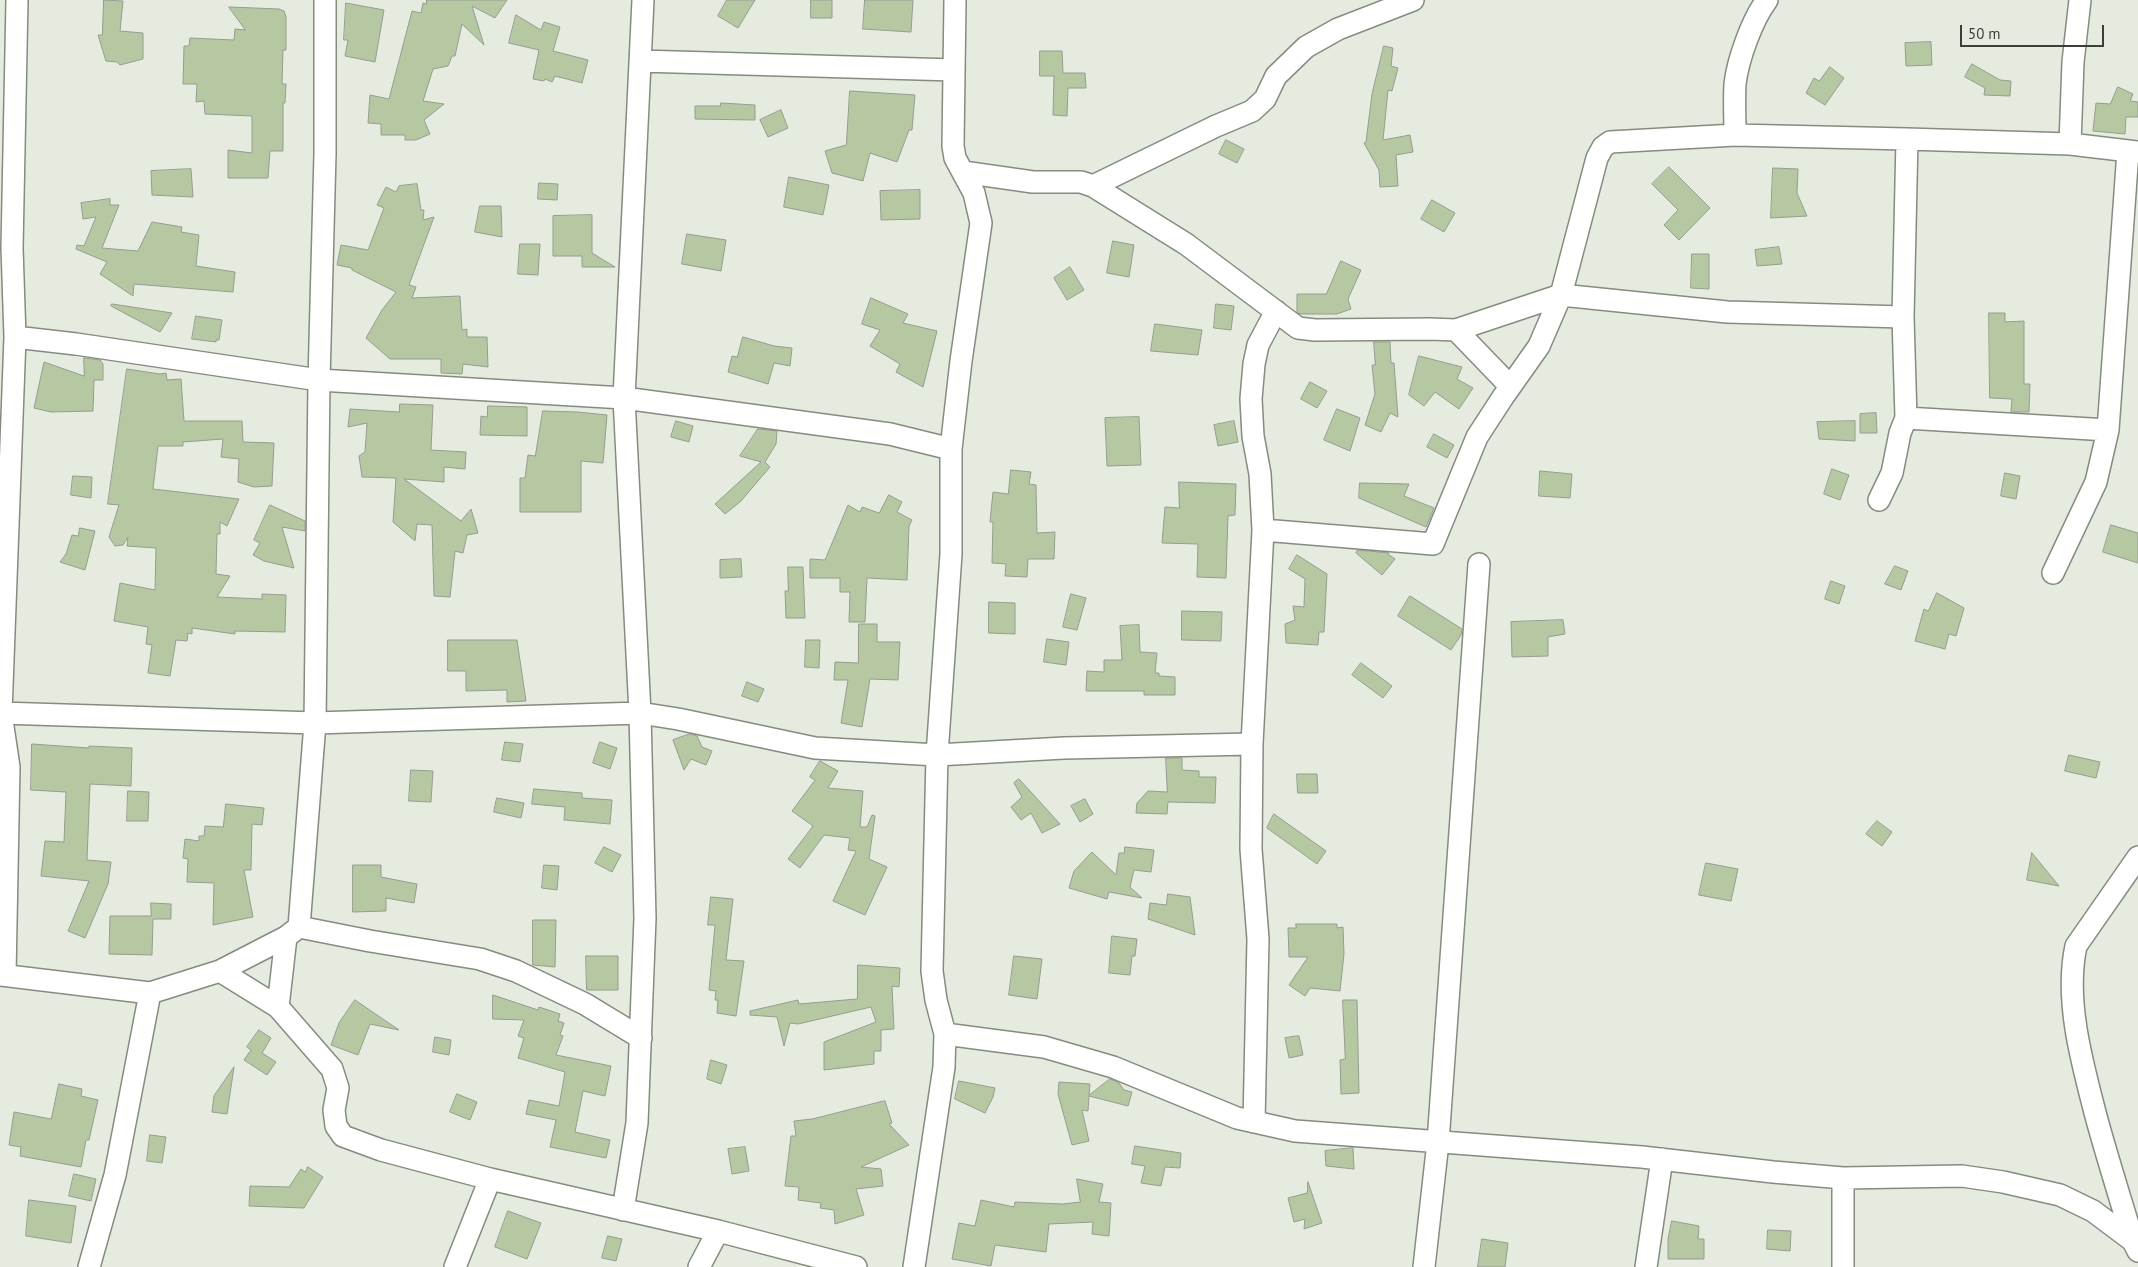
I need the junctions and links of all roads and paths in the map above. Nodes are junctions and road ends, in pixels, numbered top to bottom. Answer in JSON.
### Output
{"nodes":[{"id":1,"x":18,"y":0,"type":"edge"},
{"id":2,"x":325,"y":0,"type":"edge"},
{"id":3,"x":643,"y":0,"type":"edge"},
{"id":4,"x":955,"y":0,"type":"edge"},
{"id":5,"x":1413,"y":0,"type":"edge"},
{"id":6,"x":1767,"y":0,"type":"edge"},
{"id":7,"x":2080,"y":0,"type":"edge"},
{"id":8,"x":1378,"y":6,"type":"edge"},
{"id":9,"x":640,"y":61,"type":"junction"},
{"id":10,"x":954,"y":70,"type":"junction"},
{"id":11,"x":1735,"y":135,"type":"junction"},
{"id":12,"x":1907,"y":139,"type":"junction"},
{"id":13,"x":2070,"y":144,"type":"junction"},
{"id":14,"x":2133,"y":151,"type":"edge"},
{"id":15,"x":963,"y":172,"type":"junction"},
{"id":16,"x":1093,"y":186,"type":"junction"},
{"id":17,"x":6,"y":248,"type":"edge"},
{"id":18,"x":1561,"y":295,"type":"junction"},
{"id":19,"x":1276,"y":311,"type":"junction"},
{"id":20,"x":1903,"y":317,"type":"junction"},
{"id":21,"x":1456,"y":330,"type":"junction"},
{"id":22,"x":15,"y":337,"type":"junction"},
{"id":23,"x":318,"y":380,"type":"junction"},
{"id":24,"x":1510,"y":386,"type":"junction"},
{"id":25,"x":624,"y":398,"type":"junction"},
{"id":26,"x":1906,"y":418,"type":"junction"},
{"id":27,"x":2108,"y":430,"type":"junction"},
{"id":28,"x":951,"y":449,"type":"junction"},
{"id":29,"x":1878,"y":500,"type":"dead end"},
{"id":30,"x":1263,"y":530,"type":"junction"},
{"id":31,"x":1479,"y":564,"type":"dead end"},
{"id":32,"x":2053,"y":573,"type":"dead end"},
{"id":33,"x":1,"y":713,"type":"edge"},
{"id":34,"x":640,"y":713,"type":"junction"},
{"id":35,"x":316,"y":723,"type":"junction"},
{"id":36,"x":1252,"y":744,"type":"junction"},
{"id":37,"x":937,"y":755,"type":"junction"},
{"id":38,"x":5,"y":766,"type":"edge"},
{"id":39,"x":2138,"y":857,"type":"edge"},
{"id":40,"x":292,"y":932,"type":"junction"},
{"id":41,"x":220,"y":971,"type":"junction"},
{"id":42,"x":3,"y":975,"type":"edge"},
{"id":43,"x":150,"y":993,"type":"junction"},
{"id":44,"x":278,"y":1007,"type":"junction"},
{"id":45,"x":945,"y":1034,"type":"junction"},
{"id":46,"x":641,"y":1038,"type":"junction"},
{"id":47,"x":1254,"y":1122,"type":"junction"},
{"id":48,"x":1438,"y":1142,"type":"junction"},
{"id":49,"x":1662,"y":1160,"type":"junction"},
{"id":50,"x":1842,"y":1178,"type":"junction"},
{"id":51,"x":490,"y":1179,"type":"junction"},
{"id":52,"x":624,"y":1210,"type":"junction"},
{"id":53,"x":718,"y":1230,"type":"junction"},
{"id":54,"x":2136,"y":1246,"type":"edge"},
{"id":55,"x":88,"y":1267,"type":"edge"},
{"id":56,"x":455,"y":1267,"type":"edge"},
{"id":57,"x":699,"y":1267,"type":"edge"},
{"id":58,"x":856,"y":1267,"type":"edge"},
{"id":59,"x":914,"y":1267,"type":"edge"},
{"id":60,"x":1424,"y":1267,"type":"edge"},
{"id":61,"x":1646,"y":1267,"type":"edge"},
{"id":62,"x":1843,"y":1267,"type":"edge"}],
"edges":[{"from":1,"to":17,"type":"street"},
{"from":2,"to":23,"type":"street"},
{"from":3,"to":9,"type":"street"},
{"from":4,"to":10,"type":"street"},
{"from":5,"to":8,"type":"street"},
{"from":6,"to":11,"type":"street"},
{"from":7,"to":13,"type":"street"},
{"from":8,"to":16,"type":"street"},
{"from":9,"to":10,"type":"street"},
{"from":9,"to":25,"type":"street"},
{"from":10,"to":15,"type":"street"},
{"from":11,"to":12,"type":"street"},
{"from":11,"to":18,"type":"street"},
{"from":12,"to":13,"type":"street"},
{"from":12,"to":20,"type":"street"},
{"from":13,"to":14,"type":"street"},
{"from":14,"to":27,"type":"street"},
{"from":15,"to":16,"type":"street"},
{"from":15,"to":28,"type":"street"},
{"from":16,"to":19,"type":"street"},
{"from":17,"to":22,"type":"street"},
{"from":18,"to":20,"type":"street"},
{"from":18,"to":21,"type":"street"},
{"from":18,"to":24,"type":"street"},
{"from":19,"to":21,"type":"street"},
{"from":19,"to":30,"type":"street"},
{"from":20,"to":26,"type":"street"},
{"from":21,"to":24,"type":"street"},
{"from":22,"to":23,"type":"street"},
{"from":22,"to":33,"type":"street"},
{"from":23,"to":25,"type":"street"},
{"from":23,"to":35,"type":"street"},
{"from":24,"to":30,"type":"street"},
{"from":25,"to":28,"type":"street"},
{"from":25,"to":34,"type":"street"},
{"from":26,"to":27,"type":"street"},
{"from":26,"to":29,"type":"street"},
{"from":27,"to":32,"type":"street"},
{"from":28,"to":37,"type":"street"},
{"from":30,"to":36,"type":"street"},
{"from":31,"to":48,"type":"street"},
{"from":33,"to":35,"type":"street"},
{"from":33,"to":38,"type":"street"},
{"from":34,"to":35,"type":"street"},
{"from":34,"to":37,"type":"street"},
{"from":34,"to":46,"type":"street"},
{"from":35,"to":40,"type":"street"},
{"from":36,"to":37,"type":"street"},
{"from":36,"to":47,"type":"street"},
{"from":37,"to":45,"type":"street"},
{"from":38,"to":42,"type":"street"},
{"from":39,"to":54,"type":"street"},
{"from":40,"to":41,"type":"street"},
{"from":40,"to":44,"type":"street"},
{"from":40,"to":46,"type":"street"},
{"from":41,"to":43,"type":"street"},
{"from":41,"to":44,"type":"street"},
{"from":42,"to":43,"type":"street"},
{"from":43,"to":55,"type":"street"},
{"from":44,"to":51,"type":"street"},
{"from":45,"to":47,"type":"street"},
{"from":45,"to":59,"type":"street"},
{"from":46,"to":52,"type":"street"},
{"from":47,"to":48,"type":"street"},
{"from":48,"to":49,"type":"street"},
{"from":48,"to":60,"type":"street"},
{"from":49,"to":50,"type":"street"},
{"from":49,"to":61,"type":"street"},
{"from":50,"to":54,"type":"street"},
{"from":50,"to":62,"type":"street"},
{"from":51,"to":52,"type":"street"},
{"from":51,"to":56,"type":"street"},
{"from":52,"to":53,"type":"street"},
{"from":53,"to":57,"type":"street"},
{"from":53,"to":58,"type":"street"}]}
